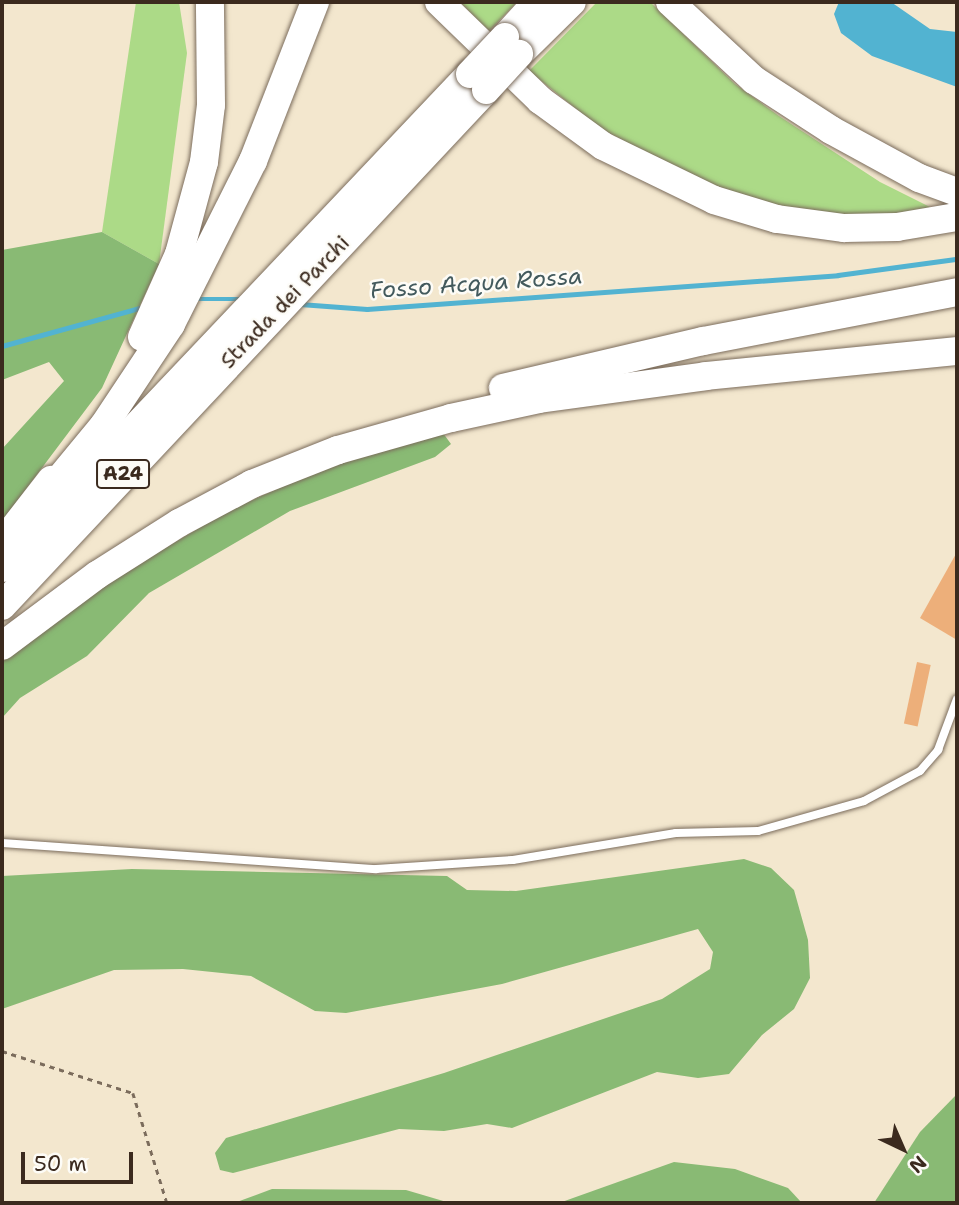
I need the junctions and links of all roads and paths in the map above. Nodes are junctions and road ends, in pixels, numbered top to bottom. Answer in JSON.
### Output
{"nodes":[{"id":1,"x":210,"y":2,"type":"edge"},
{"id":2,"x":315,"y":2,"type":"edge"},
{"id":3,"x":439,"y":2,"type":"edge"},
{"id":4,"x":537,"y":2,"type":"edge"},
{"id":5,"x":572,"y":2,"type":"edge"},
{"id":6,"x":670,"y":2,"type":"edge"},
{"id":7,"x":512,"y":46,"type":"junction"},
{"id":8,"x":957,"y":192,"type":"edge"},
{"id":9,"x":957,"y":217,"type":"edge"},
{"id":10,"x":957,"y":292,"type":"edge"},
{"id":11,"x":161,"y":322,"type":"junction"},
{"id":12,"x":237,"y":337,"type":"junction"},
{"id":13,"x":957,"y":351,"type":"edge"},
{"id":14,"x":303,"y":461,"type":"junction"},
{"id":15,"x":2,"y":545,"type":"edge"},
{"id":16,"x":2,"y":568,"type":"edge"},
{"id":17,"x":2,"y":606,"type":"edge"},
{"id":18,"x":2,"y":646,"type":"edge"},
{"id":19,"x":957,"y":699,"type":"edge"},
{"id":20,"x":2,"y":843,"type":"edge"},
{"id":21,"x":2,"y":1051,"type":"edge"},
{"id":22,"x":167,"y":1203,"type":"edge"}],
"edges":[{"from":1,"to":11,"type":"highway"},
{"from":2,"to":11,"type":"highway"},
{"from":3,"to":9,"type":"highway"},
{"from":4,"to":7,"type":"highway","name":"Strada dei Parchi","number":"A24"},
{"from":5,"to":7,"type":"highway","name":"Strada dei Parchi","number":"A24"},
{"from":6,"to":8,"type":"highway"},
{"from":7,"to":12,"type":"highway","name":"Strada dei Parchi","number":"A24","bridge":true},
{"from":10,"to":14,"type":"highway"},
{"from":11,"to":15,"type":"highway"},
{"from":12,"to":16,"type":"highway","name":"Strada dei Parchi","number":"A24"},
{"from":12,"to":17,"type":"highway","name":"Strada dei Parchi","number":"A24"},
{"from":13,"to":14,"type":"highway"},
{"from":14,"to":18,"type":"highway"},
{"from":19,"to":20,"type":"lane"},
{"from":21,"to":22,"type":"path"}]}
